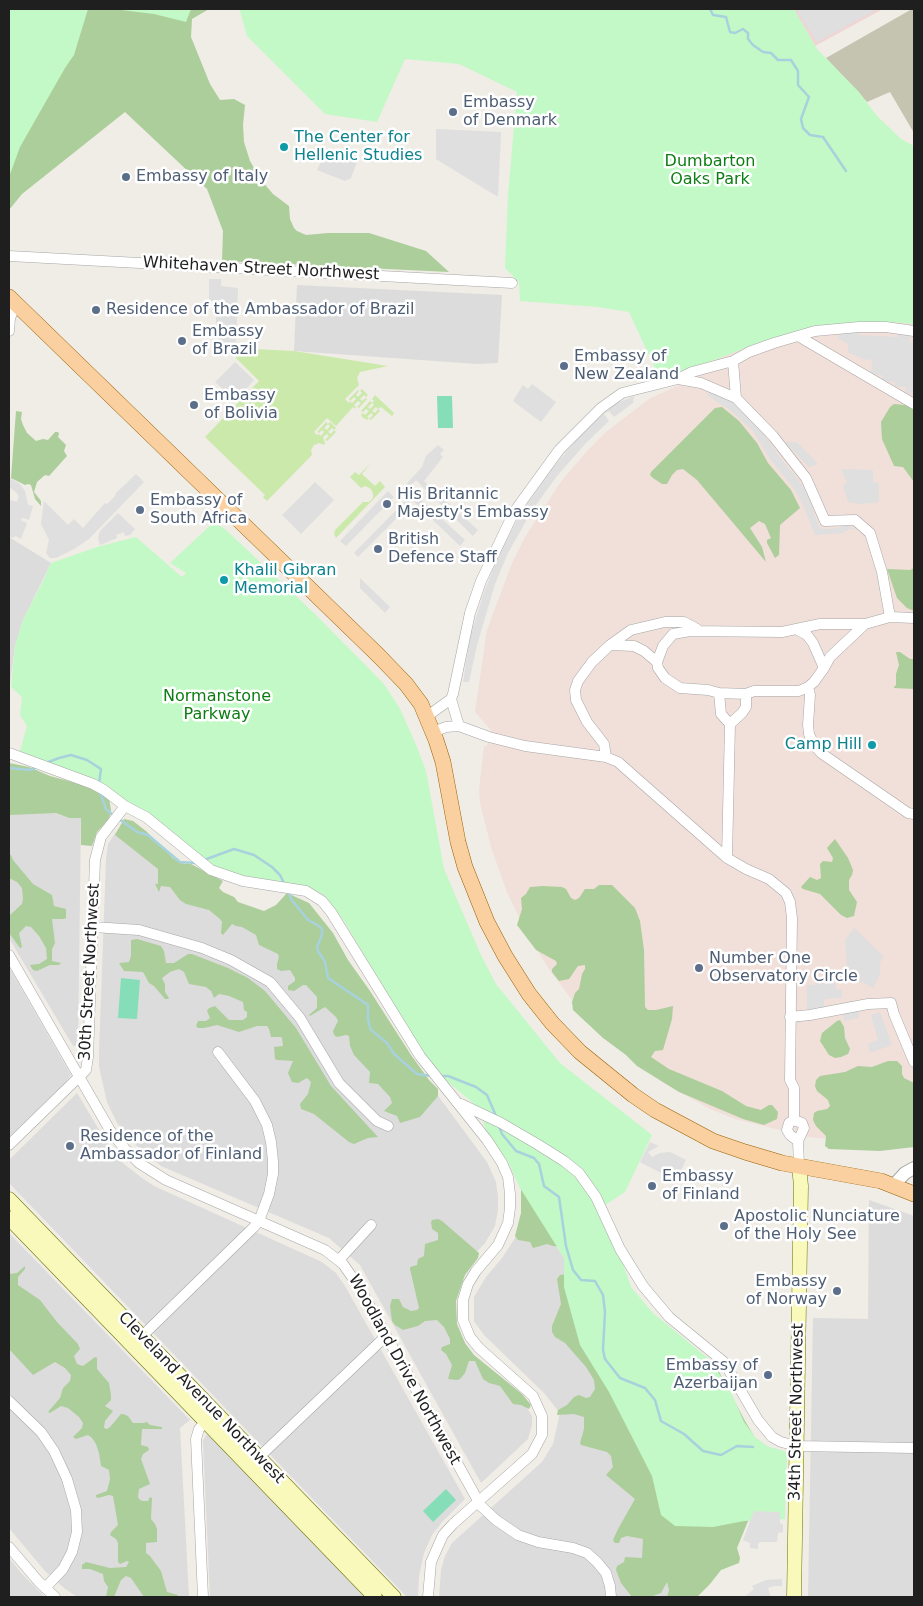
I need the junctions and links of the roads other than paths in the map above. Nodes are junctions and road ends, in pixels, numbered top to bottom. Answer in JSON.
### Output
{"nodes":[{"id":1,"x":9,"y":256,"type":"edge"},
{"id":2,"x":512,"y":283,"type":"dead end"},
{"id":3,"x":12,"y":300,"type":"edge"},
{"id":4,"x":9,"y":331,"type":"edge"},
{"id":5,"x":914,"y":331,"type":"edge"},
{"id":6,"x":798,"y":336,"type":"junction"},
{"id":7,"x":733,"y":361,"type":"junction"},
{"id":8,"x":678,"y":379,"type":"junction"},
{"id":9,"x":736,"y":398,"type":"junction"},
{"id":10,"x":914,"y":404,"type":"edge"},
{"id":11,"x":890,"y":616,"type":"junction"},
{"id":12,"x":914,"y":618,"type":"edge"},
{"id":13,"x":865,"y":624,"type":"junction"},
{"id":14,"x":796,"y":629,"type":"junction"},
{"id":15,"x":701,"y":631,"type":"junction"},
{"id":16,"x":610,"y":645,"type":"junction"},
{"id":17,"x":657,"y":662,"type":"junction"},
{"id":18,"x":824,"y":668,"type":"junction"},
{"id":19,"x":808,"y":687,"type":"junction"},
{"id":20,"x":719,"y":693,"type":"junction"},
{"id":21,"x":746,"y":694,"type":"junction"},
{"id":22,"x":450,"y":699,"type":"junction"},
{"id":23,"x":426,"y":717,"type":"junction"},
{"id":24,"x":730,"y":724,"type":"junction"},
{"id":25,"x":459,"y":726,"type":"junction"},
{"id":26,"x":433,"y":732,"type":"junction"},
{"id":27,"x":9,"y":753,"type":"edge"},
{"id":28,"x":606,"y":757,"type":"junction"},
{"id":29,"x":119,"y":814,"type":"junction"},
{"id":30,"x":914,"y":814,"type":"edge"},
{"id":31,"x":727,"y":858,"type":"junction"},
{"id":32,"x":93,"y":927,"type":"junction"},
{"id":33,"x":9,"y":955,"type":"edge"},
{"id":34,"x":790,"y":1016,"type":"junction"},
{"id":35,"x":218,"y":1052,"type":"dead end"},
{"id":36,"x":914,"y":1062,"type":"edge"},
{"id":37,"x":80,"y":1077,"type":"junction"},
{"id":38,"x":458,"y":1103,"type":"junction"},
{"id":39,"x":791,"y":1122,"type":"junction"},
{"id":40,"x":388,"y":1126,"type":"dead end"},
{"id":41,"x":798,"y":1141,"type":"junction"},
{"id":42,"x":9,"y":1145,"type":"edge"},
{"id":43,"x":799,"y":1166,"type":"junction"},
{"id":44,"x":914,"y":1168,"type":"edge"},
{"id":45,"x":894,"y":1185,"type":"junction"},
{"id":46,"x":914,"y":1194,"type":"edge"},
{"id":47,"x":9,"y":1199,"type":"edge"},
{"id":48,"x":9,"y":1218,"type":"edge"},
{"id":49,"x":259,"y":1221,"type":"junction"},
{"id":50,"x":371,"y":1225,"type":"dead end"},
{"id":51,"x":57,"y":1258,"type":"junction"},
{"id":52,"x":339,"y":1260,"type":"junction"},
{"id":53,"x":386,"y":1336,"type":"junction"},
{"id":54,"x":137,"y":1341,"type":"junction"},
{"id":55,"x":9,"y":1401,"type":"edge"},
{"id":56,"x":210,"y":1416,"type":"junction"},
{"id":57,"x":796,"y":1446,"type":"junction"},
{"id":58,"x":914,"y":1448,"type":"edge"},
{"id":59,"x":254,"y":1462,"type":"junction"},
{"id":60,"x":478,"y":1502,"type":"junction"},
{"id":61,"x":331,"y":1543,"type":"junction"},
{"id":62,"x":9,"y":1547,"type":"edge"},
{"id":63,"x":45,"y":1588,"type":"junction"},
{"id":64,"x":55,"y":1597,"type":"edge"},
{"id":65,"x":203,"y":1597,"type":"edge"},
{"id":66,"x":375,"y":1597,"type":"edge"},
{"id":67,"x":394,"y":1597,"type":"edge"},
{"id":68,"x":428,"y":1597,"type":"edge"},
{"id":69,"x":611,"y":1597,"type":"edge"},
{"id":70,"x":794,"y":1597,"type":"edge"}],
"edges":[{"from":1,"to":2,"type":"street","name":"Whitehaven Street Northwest"},
{"from":3,"to":4,"type":"street"},
{"from":3,"to":23,"type":"main road"},
{"from":5,"to":6,"type":"street"},
{"from":6,"to":7,"type":"street"},
{"from":6,"to":10,"type":"street"},
{"from":7,"to":8,"type":"street"},
{"from":7,"to":9,"type":"street"},
{"from":8,"to":9,"type":"street"},
{"from":8,"to":22,"type":"street"},
{"from":9,"to":11,"type":"street"},
{"from":11,"to":12,"type":"street"},
{"from":11,"to":13,"type":"street"},
{"from":13,"to":14,"type":"street"},
{"from":13,"to":18,"type":"street"},
{"from":14,"to":15,"type":"street"},
{"from":14,"to":18,"type":"street"},
{"from":15,"to":16,"type":"street"},
{"from":15,"to":17,"type":"street"},
{"from":16,"to":17,"type":"street"},
{"from":16,"to":28,"type":"street"},
{"from":17,"to":20,"type":"street"},
{"from":18,"to":19,"type":"street"},
{"from":19,"to":21,"type":"street"},
{"from":19,"to":30,"type":"street"},
{"from":20,"to":21,"type":"street"},
{"from":20,"to":24,"type":"street"},
{"from":21,"to":24,"type":"street"},
{"from":22,"to":23,"type":"street"},
{"from":22,"to":25,"type":"street"},
{"from":23,"to":26,"type":"main road"},
{"from":24,"to":31,"type":"street"},
{"from":25,"to":26,"type":"street"},
{"from":25,"to":28,"type":"street"},
{"from":26,"to":43,"type":"main road"},
{"from":27,"to":29,"type":"street"},
{"from":28,"to":31,"type":"street"},
{"from":29,"to":32,"type":"street","name":"30th Street Northwest"},
{"from":29,"to":38,"type":"street"},
{"from":31,"to":34,"type":"street"},
{"from":32,"to":37,"type":"street","name":"30th Street Northwest"},
{"from":32,"to":40,"type":"street"},
{"from":33,"to":37,"type":"street","name":"Woodland Drive Northwest"},
{"from":34,"to":36,"type":"street"},
{"from":34,"to":39,"type":"street"},
{"from":35,"to":49,"type":"street"},
{"from":37,"to":42,"type":"street","name":"30th Street Northwest"},
{"from":37,"to":49,"type":"street","name":"Woodland Drive Northwest"},
{"from":38,"to":57,"type":"street"},
{"from":38,"to":60,"type":"street"},
{"from":39,"to":41,"type":"street"},
{"from":39,"to":41,"type":"street"},
{"from":41,"to":43,"type":"street"},
{"from":43,"to":45,"type":"main road"},
{"from":43,"to":57,"type":"main road","name":"34th Street Northwest"},
{"from":44,"to":45,"type":"street"},
{"from":45,"to":46,"type":"main road"},
{"from":47,"to":51,"type":"main road","name":"Cleveland Avenue Northwest"},
{"from":48,"to":51,"type":"main road","name":"Cleveland Avenue Northwest"},
{"from":49,"to":52,"type":"street","name":"Woodland Drive Northwest"},
{"from":49,"to":54,"type":"street"},
{"from":50,"to":52,"type":"street"},
{"from":51,"to":54,"type":"main road","name":"Cleveland Avenue Northwest"},
{"from":52,"to":53,"type":"street","name":"Woodland Drive Northwest"},
{"from":53,"to":59,"type":"street"},
{"from":53,"to":60,"type":"street","name":"Woodland Drive Northwest"},
{"from":54,"to":56,"type":"main road","name":"Cleveland Avenue Northwest"},
{"from":55,"to":63,"type":"street"},
{"from":56,"to":59,"type":"main road","name":"Cleveland Avenue Northwest"},
{"from":56,"to":65,"type":"street"},
{"from":57,"to":58,"type":"street"},
{"from":57,"to":70,"type":"main road","name":"34th Street Northwest"},
{"from":59,"to":61,"type":"main road","name":"Cleveland Avenue Northwest"},
{"from":60,"to":68,"type":"street"},
{"from":60,"to":69,"type":"street","name":"Woodland Drive Northwest"},
{"from":61,"to":66,"type":"main road","name":"Cleveland Avenue Northwest"},
{"from":61,"to":67,"type":"main road","name":"Cleveland Avenue Northwest"},
{"from":62,"to":63,"type":"street"},
{"from":63,"to":64,"type":"street"}]}
